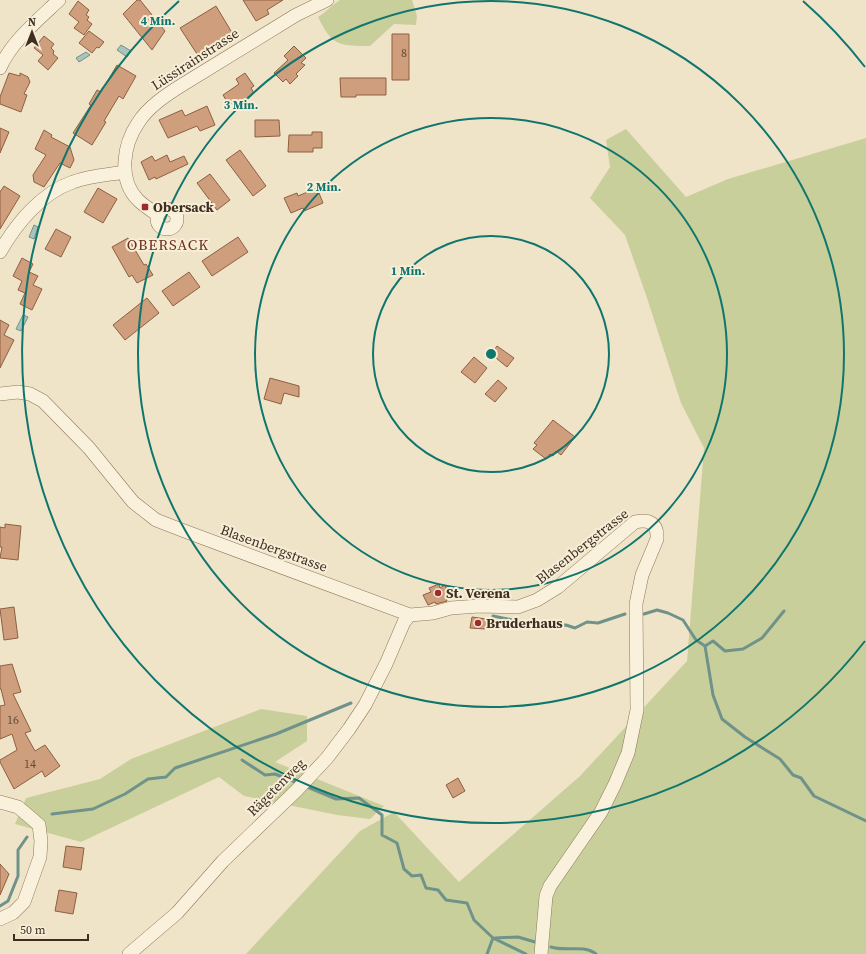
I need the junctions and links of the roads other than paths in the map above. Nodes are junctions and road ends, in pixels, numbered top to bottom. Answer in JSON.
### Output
{"nodes":[{"id":1,"x":59,"y":0,"type":"edge"},
{"id":2,"x":327,"y":0,"type":"edge"},
{"id":3,"x":0,"y":68,"type":"edge"},
{"id":4,"x":125,"y":172,"type":"junction"},
{"id":5,"x":158,"y":215,"type":"dead end"},
{"id":6,"x":0,"y":252,"type":"edge"},
{"id":7,"x":0,"y":394,"type":"edge"},
{"id":8,"x":410,"y":614,"type":"junction"},
{"id":9,"x":0,"y":802,"type":"edge"},
{"id":10,"x":0,"y":919,"type":"edge"},
{"id":11,"x":130,"y":954,"type":"edge"},
{"id":12,"x":541,"y":954,"type":"edge"}],
"edges":[{"from":1,"to":3,"type":"street"},
{"from":2,"to":4,"type":"street","name":"Lüssirainstrasse"},
{"from":4,"to":5,"type":"street","name":"Lüssirainstrasse"},
{"from":4,"to":6,"type":"street"},
{"from":7,"to":8,"type":"street","name":"Blasenbergstrasse"},
{"from":8,"to":11,"type":"street","name":"Rägetenweg"},
{"from":8,"to":12,"type":"street","name":"Blasenbergstrasse"},
{"from":9,"to":10,"type":"street"}]}
